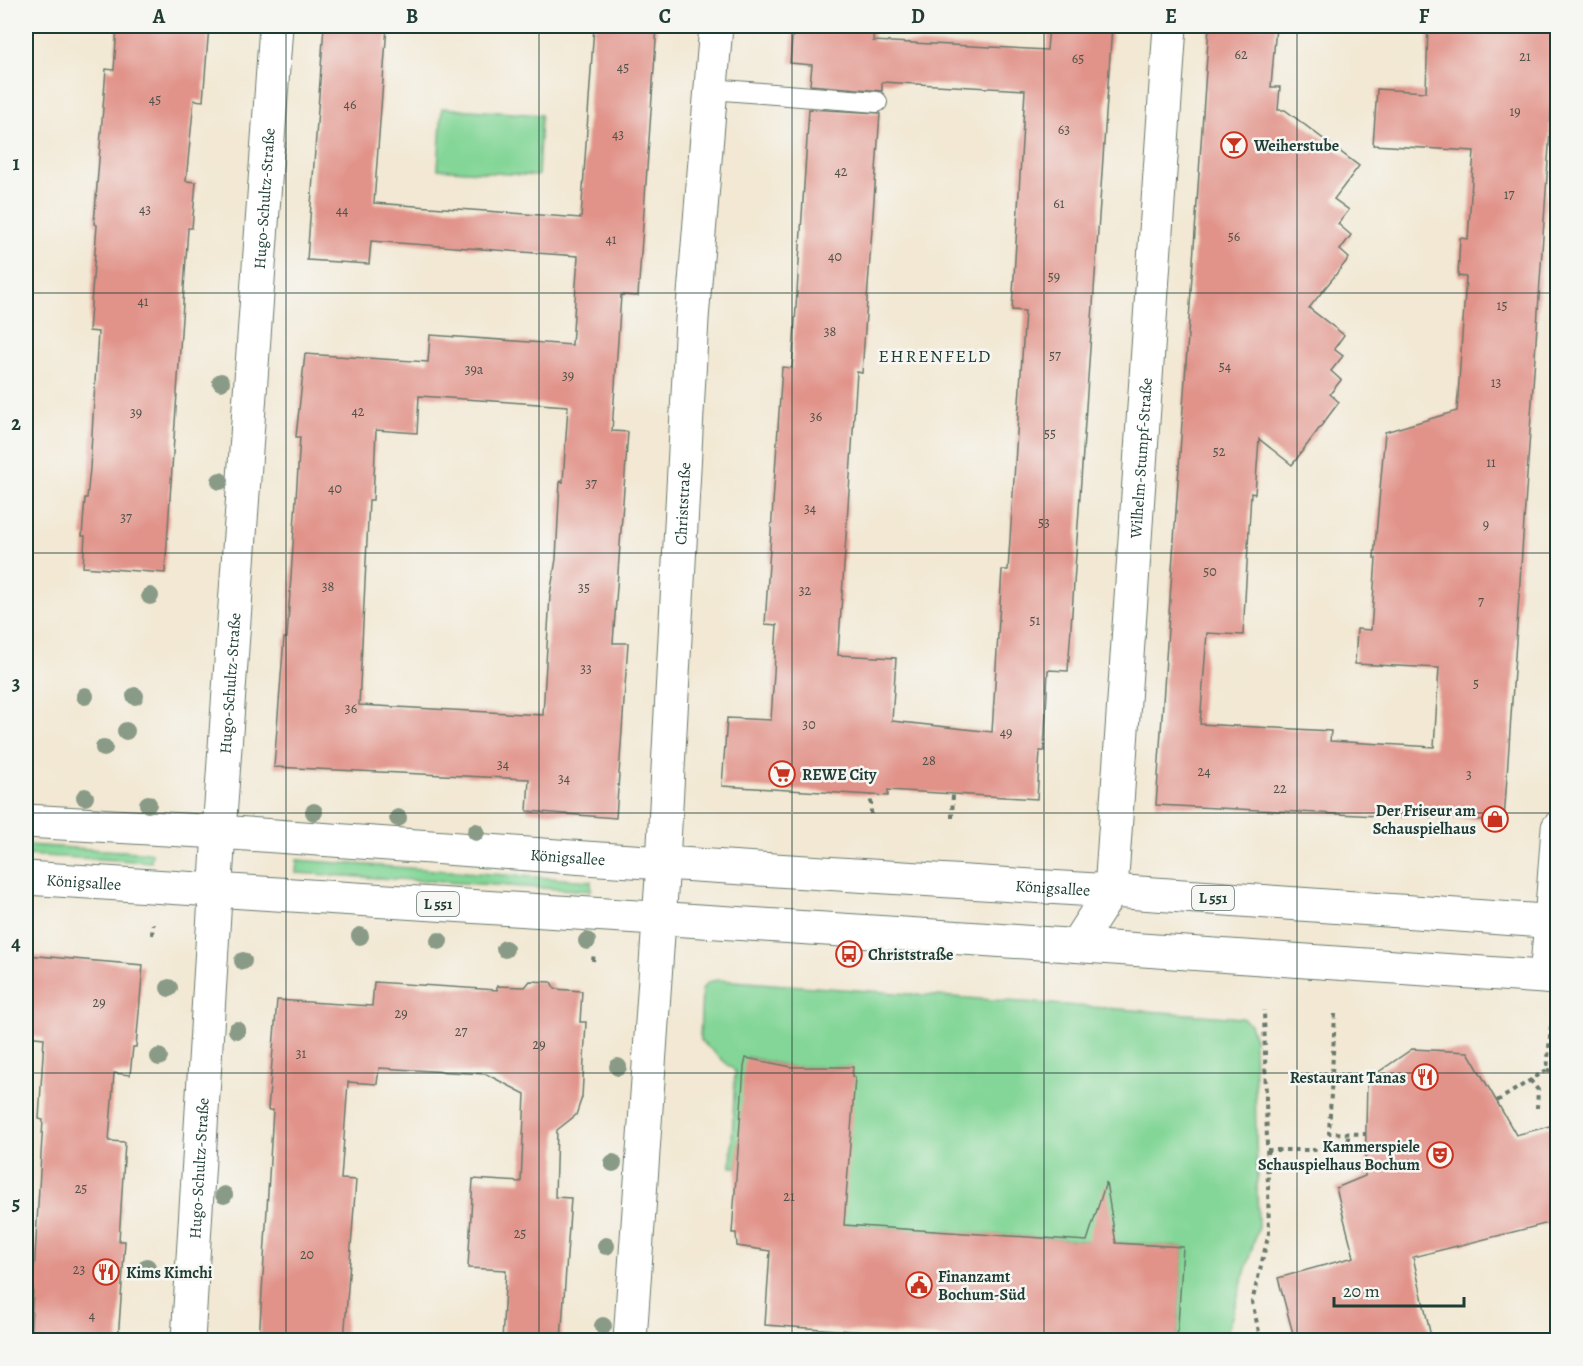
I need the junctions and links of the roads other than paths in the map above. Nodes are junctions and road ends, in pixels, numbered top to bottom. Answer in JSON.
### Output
{"nodes":[{"id":1,"x":276,"y":26,"type":"edge"},
{"id":2,"x":716,"y":26,"type":"edge"},
{"id":3,"x":1170,"y":26,"type":"edge"},
{"id":4,"x":711,"y":89,"type":"junction"},
{"id":5,"x":877,"y":102,"type":"dead end"},
{"id":6,"x":26,"y":821,"type":"edge"},
{"id":7,"x":1557,"y":828,"type":"edge"},
{"id":8,"x":219,"y":832,"type":"junction"},
{"id":9,"x":663,"y":863,"type":"junction"},
{"id":10,"x":26,"y":878,"type":"edge"},
{"id":11,"x":216,"y":890,"type":"junction"},
{"id":12,"x":1111,"y":891,"type":"junction"},
{"id":13,"x":659,"y":918,"type":"junction"},
{"id":14,"x":1554,"y":922,"type":"edge"},
{"id":15,"x":1076,"y":945,"type":"junction"},
{"id":16,"x":1552,"y":978,"type":"edge"},
{"id":17,"x":188,"y":1341,"type":"edge"},
{"id":18,"x":630,"y":1341,"type":"edge"}],
"edges":[{"from":1,"to":8,"type":"street","name":"Hugo-Schultz-Straße"},
{"from":2,"to":4,"type":"street","name":"Christstraße"},
{"from":3,"to":12,"type":"street","name":"Wilhelm-Stumpf-Straße"},
{"from":4,"to":5,"type":"lane"},
{"from":4,"to":9,"type":"street","name":"Christstraße"},
{"from":6,"to":8,"type":"street","name":"Königsallee","number":"L 551"},
{"from":7,"to":14,"type":"street"},
{"from":8,"to":9,"type":"street","name":"Königsallee","number":"L 551"},
{"from":8,"to":11,"type":"street","name":"Hugo-Schultz-Straße"},
{"from":9,"to":12,"type":"street","name":"Königsallee","number":"L 551"},
{"from":9,"to":13,"type":"street","name":"Christstraße"},
{"from":10,"to":11,"type":"street","name":"Königsallee","number":"L 551"},
{"from":11,"to":13,"type":"street","name":"Königsallee","number":"L 551"},
{"from":11,"to":17,"type":"street","name":"Hugo-Schultz-Straße"},
{"from":12,"to":14,"type":"street","name":"Königsallee","number":"L 551"},
{"from":12,"to":15,"type":"street","name":"Königsallee"},
{"from":13,"to":15,"type":"street","name":"Königsallee","number":"L 551"},
{"from":13,"to":18,"type":"street","name":"Christstraße"},
{"from":14,"to":16,"type":"street","name":"Königsallee"},
{"from":15,"to":16,"type":"street","name":"Königsallee","number":"L 551"}]}
